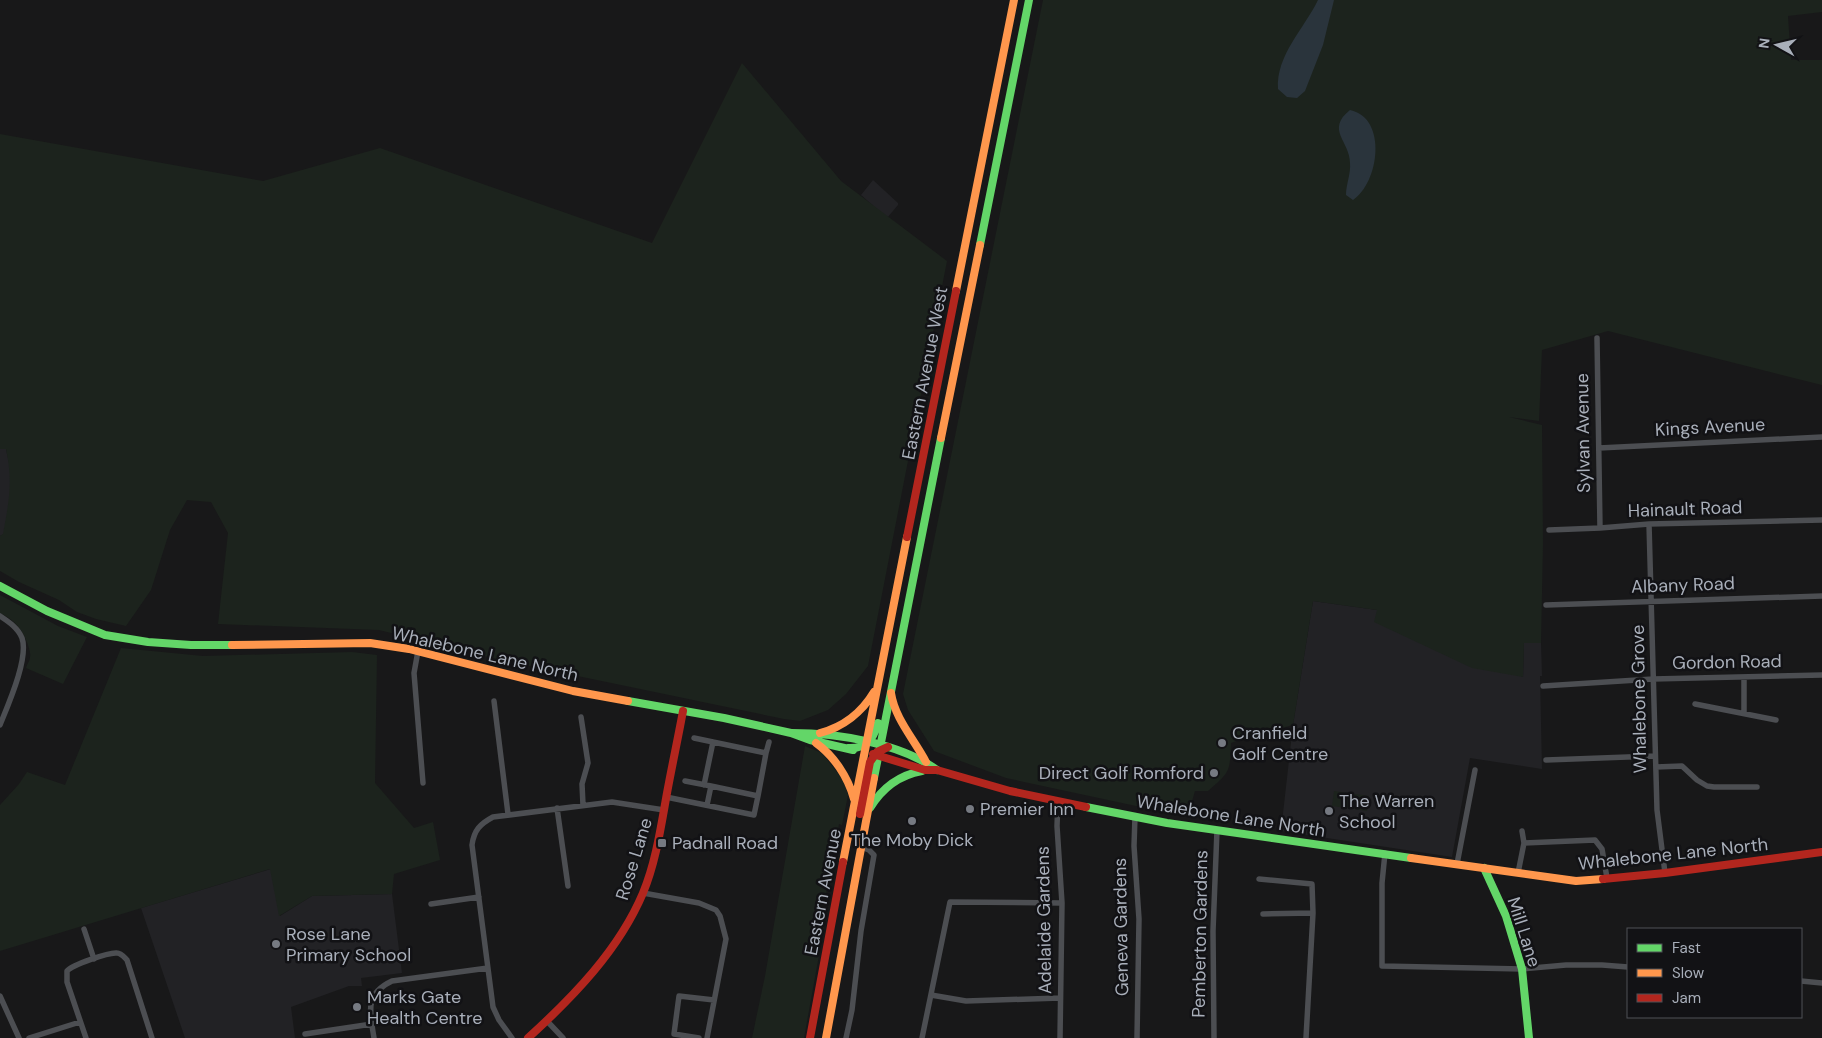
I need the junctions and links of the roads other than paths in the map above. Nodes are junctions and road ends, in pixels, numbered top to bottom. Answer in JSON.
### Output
{"nodes":[{"id":1,"x":1014,"y":0,"type":"edge"},
{"id":2,"x":1028,"y":0,"type":"edge"},
{"id":3,"x":1597,"y":338,"type":"dead end"},
{"id":4,"x":1822,"y":437,"type":"edge"},
{"id":5,"x":1599,"y":448,"type":"junction"},
{"id":6,"x":1822,"y":520,"type":"edge"},
{"id":7,"x":1649,"y":524,"type":"junction"},
{"id":8,"x":1600,"y":528,"type":"junction"},
{"id":9,"x":1549,"y":530,"type":"dead end"},
{"id":10,"x":912,"y":584,"type":"junction"},
{"id":11,"x":0,"y":586,"type":"edge"},
{"id":12,"x":1822,"y":596,"type":"edge"},
{"id":13,"x":1652,"y":601,"type":"junction"},
{"id":14,"x":1546,"y":605,"type":"dead end"},
{"id":15,"x":0,"y":616,"type":"edge"},
{"id":16,"x":418,"y":651,"type":"junction"},
{"id":17,"x":1822,"y":675,"type":"edge"},
{"id":18,"x":880,"y":677,"type":"junction"},
{"id":19,"x":1744,"y":677,"type":"junction"},
{"id":20,"x":1654,"y":679,"type":"junction"},
{"id":21,"x":1542,"y":686,"type":"dead end"},
{"id":22,"x":891,"y":690,"type":"junction"},
{"id":23,"x":494,"y":701,"type":"dead end"},
{"id":24,"x":1695,"y":704,"type":"dead end"},
{"id":25,"x":683,"y":710,"type":"junction"},
{"id":26,"x":1744,"y":713,"type":"junction"},
{"id":27,"x":581,"y":717,"type":"dead end"},
{"id":28,"x":1776,"y":720,"type":"dead end"},
{"id":29,"x":1,"y":722,"type":"edge"},
{"id":30,"x":811,"y":736,"type":"junction"},
{"id":31,"x":694,"y":738,"type":"dead end"},
{"id":32,"x":713,"y":742,"type":"junction"},
{"id":33,"x":769,"y":742,"type":"dead end"},
{"id":34,"x":873,"y":749,"type":"junction"},
{"id":35,"x":766,"y":753,"type":"junction"},
{"id":36,"x":1656,"y":756,"type":"junction"},
{"id":37,"x":1546,"y":760,"type":"dead end"},
{"id":38,"x":926,"y":762,"type":"junction"},
{"id":39,"x":1656,"y":767,"type":"junction"},
{"id":40,"x":925,"y":770,"type":"junction"},
{"id":41,"x":937,"y":770,"type":"junction"},
{"id":42,"x":1475,"y":770,"type":"dead end"},
{"id":43,"x":685,"y":781,"type":"dead end"},
{"id":44,"x":423,"y":783,"type":"dead end"},
{"id":45,"x":707,"y":786,"type":"junction"},
{"id":46,"x":1757,"y":787,"type":"dead end"},
{"id":47,"x":758,"y":796,"type":"junction"},
{"id":48,"x":666,"y":797,"type":"junction"},
{"id":49,"x":1058,"y":801,"type":"junction"},
{"id":50,"x":583,"y":805,"type":"junction"},
{"id":51,"x":707,"y":805,"type":"junction"},
{"id":52,"x":854,"y":807,"type":"junction"},
{"id":53,"x":557,"y":808,"type":"junction"},
{"id":54,"x":664,"y":810,"type":"junction"},
{"id":55,"x":508,"y":814,"type":"junction"},
{"id":56,"x":867,"y":816,"type":"junction"},
{"id":57,"x":1135,"y":816,"type":"junction"},
{"id":58,"x":1217,"y":830,"type":"junction"},
{"id":59,"x":1522,"y":831,"type":"dead end"},
{"id":60,"x":1524,"y":843,"type":"junction"},
{"id":61,"x":861,"y":847,"type":"junction"},
{"id":62,"x":1822,"y":852,"type":"edge"},
{"id":63,"x":1385,"y":853,"type":"junction"},
{"id":64,"x":1457,"y":864,"type":"junction"},
{"id":65,"x":1484,"y":868,"type":"junction"},
{"id":66,"x":1665,"y":873,"type":"junction"},
{"id":67,"x":1518,"y":874,"type":"junction"},
{"id":68,"x":1607,"y":878,"type":"junction"},
{"id":69,"x":1259,"y":879,"type":"dead end"},
{"id":70,"x":568,"y":886,"type":"dead end"},
{"id":71,"x":643,"y":893,"type":"junction"},
{"id":72,"x":478,"y":897,"type":"junction"},
{"id":73,"x":1062,"y":903,"type":"junction"},
{"id":74,"x":430,"y":904,"type":"dead end"},
{"id":75,"x":1312,"y":913,"type":"junction"},
{"id":76,"x":1263,"y":914,"type":"dead end"},
{"id":77,"x":84,"y":929,"type":"dead end"},
{"id":78,"x":94,"y":959,"type":"junction"},
{"id":79,"x":1627,"y":967,"type":"edge"},
{"id":80,"x":488,"y":968,"type":"junction"},
{"id":81,"x":1522,"y":969,"type":"junction"},
{"id":82,"x":1802,"y":981,"type":"edge"},
{"id":83,"x":1822,"y":983,"type":"edge"},
{"id":84,"x":931,"y":994,"type":"junction"},
{"id":85,"x":0,"y":996,"type":"edge"},
{"id":86,"x":818,"y":997,"type":"junction"},
{"id":87,"x":1060,"y":998,"type":"junction"},
{"id":88,"x":714,"y":1000,"type":"junction"},
{"id":89,"x":547,"y":1021,"type":"junction"},
{"id":90,"x":80,"y":1022,"type":"junction"},
{"id":91,"x":372,"y":1024,"type":"junction"},
{"id":92,"x":305,"y":1034,"type":"dead end"},
{"id":93,"x":19,"y":1038,"type":"edge"},
{"id":94,"x":29,"y":1038,"type":"edge"},
{"id":95,"x":86,"y":1038,"type":"edge"},
{"id":96,"x":152,"y":1038,"type":"edge"},
{"id":97,"x":374,"y":1038,"type":"edge"},
{"id":98,"x":512,"y":1038,"type":"edge"},
{"id":99,"x":528,"y":1038,"type":"edge"},
{"id":100,"x":562,"y":1038,"type":"edge"},
{"id":101,"x":699,"y":1038,"type":"edge"},
{"id":102,"x":707,"y":1038,"type":"edge"},
{"id":103,"x":810,"y":1038,"type":"edge"},
{"id":104,"x":826,"y":1038,"type":"edge"},
{"id":105,"x":846,"y":1038,"type":"edge"},
{"id":106,"x":922,"y":1038,"type":"edge"},
{"id":107,"x":1060,"y":1038,"type":"edge"},
{"id":108,"x":1137,"y":1038,"type":"edge"},
{"id":109,"x":1214,"y":1038,"type":"edge"},
{"id":110,"x":1306,"y":1038,"type":"edge"},
{"id":111,"x":1529,"y":1038,"type":"edge"}],
"edges":[{"from":1,"to":18,"type":"main road","name":"Eastern Avenue West"},
{"from":2,"to":10,"type":"main road","name":"Eastern Avenue West"},
{"from":3,"to":5,"type":"street","name":"Sylvan Avenue"},
{"from":4,"to":5,"type":"street","name":"Kings Avenue"},
{"from":5,"to":8,"type":"street","name":"Sylvan Avenue"},
{"from":6,"to":7,"type":"street","name":"Hainault Road"},
{"from":7,"to":8,"type":"street","name":"Hainault Road"},
{"from":7,"to":13,"type":"street","name":"Whalebone Grove"},
{"from":8,"to":9,"type":"street","name":"Hainault Road"},
{"from":10,"to":22,"type":"main road","name":"Eastern Avenue West"},
{"from":10,"to":34,"type":"main road"},
{"from":11,"to":16,"type":"main road","name":"Whalebone Lane North"},
{"from":12,"to":13,"type":"street","name":"Albany Road"},
{"from":13,"to":14,"type":"street","name":"Albany Road"},
{"from":13,"to":20,"type":"street","name":"Whalebone Grove"},
{"from":15,"to":29,"type":"street"},
{"from":16,"to":25,"type":"main road","name":"Whalebone Lane North"},
{"from":16,"to":44,"type":"street"},
{"from":17,"to":19,"type":"street","name":"Gordon Road"},
{"from":18,"to":30,"type":"main road"},
{"from":18,"to":34,"type":"main road","name":"Eastern Avenue West"},
{"from":19,"to":20,"type":"street","name":"Gordon Road"},
{"from":19,"to":26,"type":"street"},
{"from":20,"to":21,"type":"street","name":"Gordon Road"},
{"from":20,"to":36,"type":"street","name":"Whalebone Grove"},
{"from":22,"to":34,"type":"main road","name":"Eastern Avenue West"},
{"from":22,"to":38,"type":"main road"},
{"from":23,"to":55,"type":"street"},
{"from":24,"to":26,"type":"street"},
{"from":25,"to":30,"type":"main road","name":"Whalebone Lane North"},
{"from":25,"to":48,"type":"main road","name":"Rose Lane"},
{"from":26,"to":28,"type":"street"},
{"from":27,"to":50,"type":"street"},
{"from":30,"to":34,"type":"main road","name":"Whalebone Lane North"},
{"from":30,"to":34,"type":"main road","name":"Whalebone Lane North"},
{"from":30,"to":52,"type":"main road"},
{"from":31,"to":32,"type":"street"},
{"from":32,"to":35,"type":"street"},
{"from":32,"to":45,"type":"street"},
{"from":33,"to":35,"type":"street"},
{"from":34,"to":38,"type":"main road","name":"Whalebone Lane North"},
{"from":34,"to":40,"type":"main road","name":"Whalebone Lane North"},
{"from":34,"to":52,"type":"main road","name":"Eastern Avenue"},
{"from":34,"to":56,"type":"main road","name":"Eastern Avenue"},
{"from":34,"to":86,"type":"main road"},
{"from":35,"to":47,"type":"street"},
{"from":36,"to":37,"type":"street"},
{"from":36,"to":39,"type":"street","name":"Whalebone Grove"},
{"from":38,"to":41,"type":"main road","name":"Whalebone Lane North"},
{"from":39,"to":46,"type":"street"},
{"from":39,"to":66,"type":"street","name":"Whalebone Grove"},
{"from":40,"to":41,"type":"main road","name":"Whalebone Lane North"},
{"from":40,"to":56,"type":"main road"},
{"from":41,"to":49,"type":"main road","name":"Whalebone Lane North"},
{"from":42,"to":64,"type":"street"},
{"from":43,"to":45,"type":"street"},
{"from":45,"to":47,"type":"street"},
{"from":45,"to":51,"type":"street"},
{"from":47,"to":51,"type":"street"},
{"from":48,"to":51,"type":"street"},
{"from":48,"to":54,"type":"main road","name":"Rose Lane"},
{"from":49,"to":57,"type":"main road","name":"Whalebone Lane North"},
{"from":49,"to":73,"type":"street","name":"Adelaide Gardens"},
{"from":50,"to":53,"type":"street"},
{"from":50,"to":54,"type":"street"},
{"from":52,"to":86,"type":"main road","name":"Eastern Avenue"},
{"from":53,"to":55,"type":"street"},
{"from":53,"to":70,"type":"street"},
{"from":54,"to":71,"type":"main road","name":"Rose Lane"},
{"from":55,"to":72,"type":"street"},
{"from":56,"to":61,"type":"main road","name":"Eastern Avenue"},
{"from":57,"to":58,"type":"main road","name":"Whalebone Lane North"},
{"from":57,"to":108,"type":"street","name":"Geneva Gardens"},
{"from":58,"to":63,"type":"main road","name":"Whalebone Lane North"},
{"from":58,"to":109,"type":"street","name":"Pemberton Gardens"},
{"from":59,"to":60,"type":"street"},
{"from":60,"to":67,"type":"street"},
{"from":60,"to":68,"type":"street"},
{"from":61,"to":104,"type":"main road","name":"Eastern Avenue"},
{"from":61,"to":105,"type":"street","name":"Eastern Avenue"},
{"from":62,"to":66,"type":"main road","name":"Whalebone Lane North"},
{"from":63,"to":64,"type":"main road","name":"Whalebone Lane North"},
{"from":63,"to":81,"type":"street"},
{"from":64,"to":65,"type":"main road","name":"Whalebone Lane North"},
{"from":65,"to":67,"type":"main road","name":"Whalebone Lane North"},
{"from":65,"to":81,"type":"main road","name":"Mill Lane"},
{"from":66,"to":68,"type":"main road","name":"Whalebone Lane North"},
{"from":67,"to":68,"type":"main road","name":"Whalebone Lane North"},
{"from":69,"to":75,"type":"street"},
{"from":71,"to":88,"type":"street"},
{"from":71,"to":89,"type":"main road","name":"Rose Lane"},
{"from":72,"to":74,"type":"street"},
{"from":72,"to":80,"type":"street"},
{"from":73,"to":84,"type":"street"},
{"from":73,"to":87,"type":"street","name":"Adelaide Gardens"},
{"from":75,"to":76,"type":"street"},
{"from":75,"to":110,"type":"street"},
{"from":77,"to":78,"type":"street"},
{"from":78,"to":90,"type":"street"},
{"from":78,"to":96,"type":"street"},
{"from":79,"to":81,"type":"street"},
{"from":80,"to":91,"type":"street"},
{"from":80,"to":98,"type":"street"},
{"from":81,"to":111,"type":"main road","name":"Mill Lane"},
{"from":82,"to":83,"type":"street"},
{"from":84,"to":87,"type":"street"},
{"from":84,"to":106,"type":"street"},
{"from":85,"to":93,"type":"street"},
{"from":86,"to":103,"type":"main road","name":"Eastern Avenue"},
{"from":87,"to":107,"type":"street","name":"Adelaide Gardens"},
{"from":88,"to":101,"type":"street"},
{"from":88,"to":102,"type":"street"},
{"from":89,"to":99,"type":"main road","name":"Rose Lane"},
{"from":89,"to":100,"type":"street"},
{"from":90,"to":94,"type":"street"},
{"from":90,"to":95,"type":"street"},
{"from":91,"to":92,"type":"street"},
{"from":91,"to":97,"type":"street"}]}
